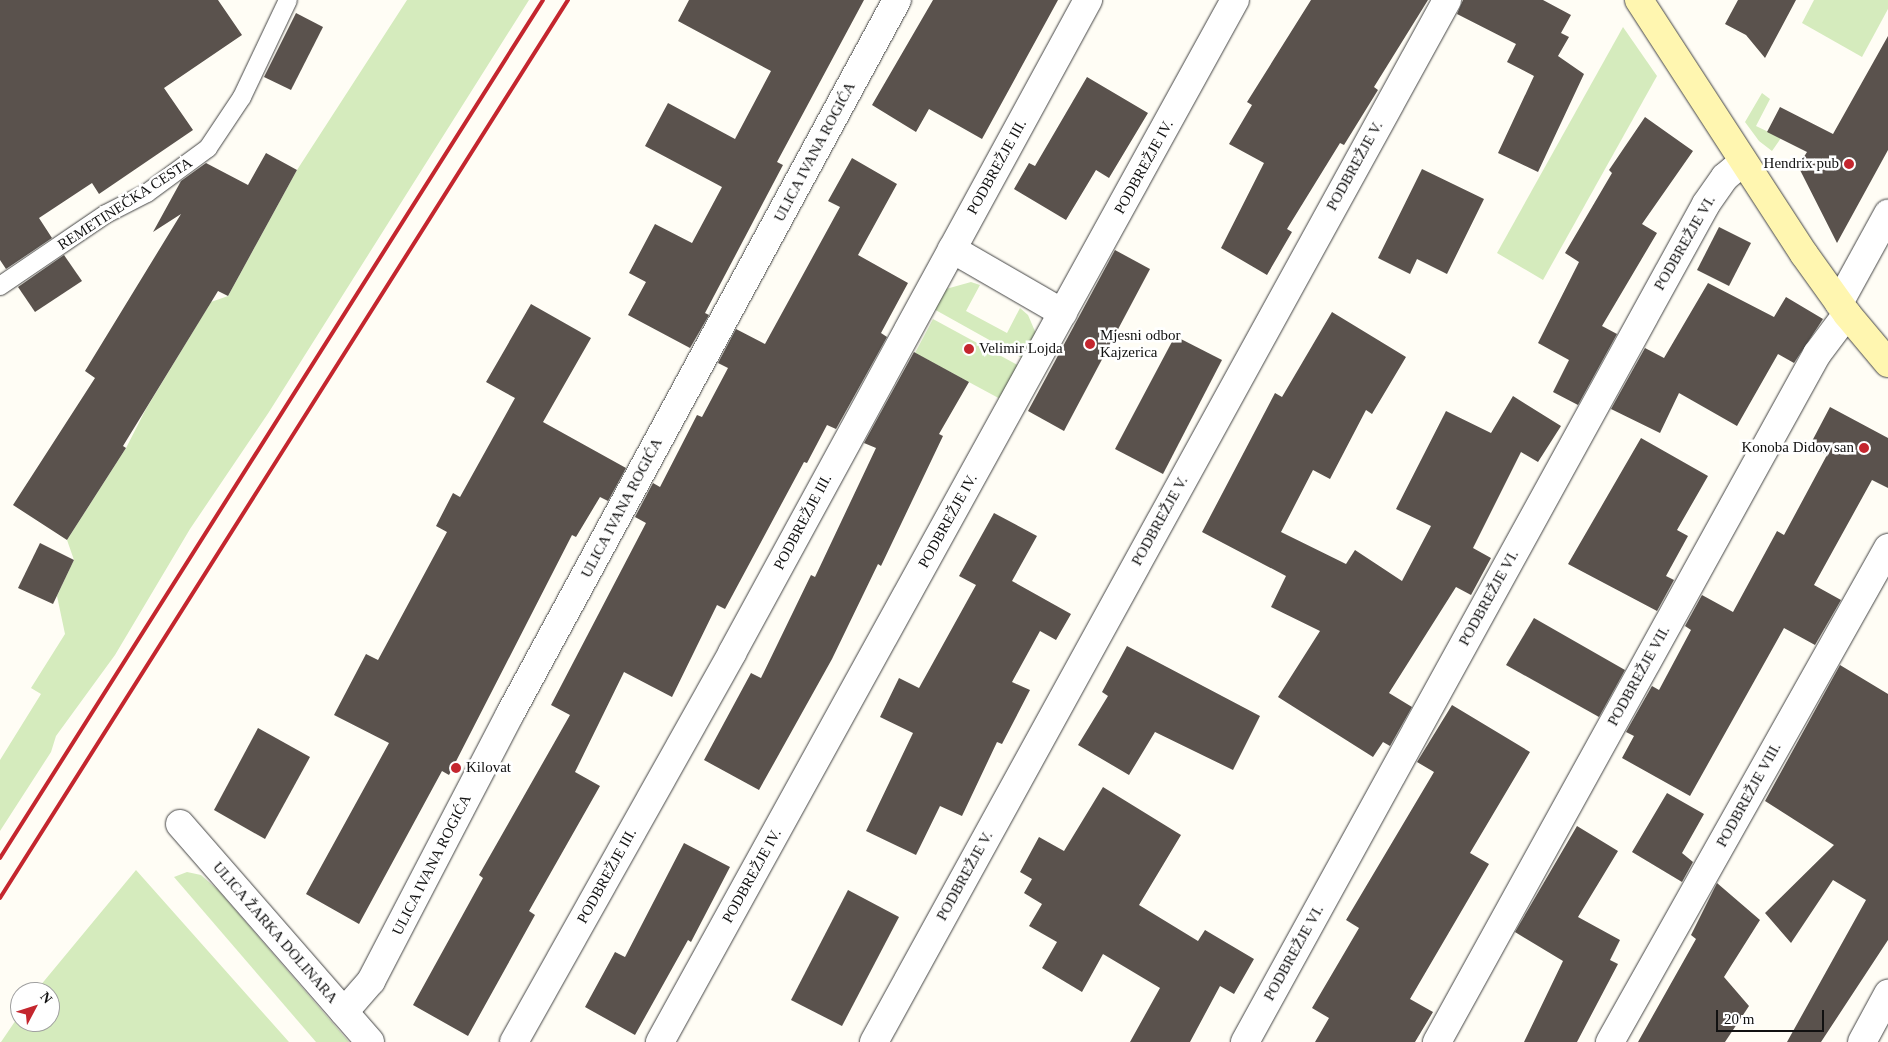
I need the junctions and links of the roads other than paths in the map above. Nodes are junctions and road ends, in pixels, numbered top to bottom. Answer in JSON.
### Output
{"nodes":[{"id":1,"x":288,"y":0,"type":"edge"},
{"id":2,"x":897,"y":0,"type":"edge"},
{"id":3,"x":1088,"y":0,"type":"edge"},
{"id":4,"x":1235,"y":0,"type":"edge"},
{"id":5,"x":1447,"y":0,"type":"edge"},
{"id":6,"x":1639,"y":0,"type":"edge"},
{"id":7,"x":1743,"y":162,"type":"junction"},
{"id":8,"x":1888,"y":214,"type":"edge"},
{"id":9,"x":952,"y":249,"type":"junction"},
{"id":10,"x":0,"y":286,"type":"edge"},
{"id":11,"x":1843,"y":309,"type":"junction"},
{"id":12,"x":1063,"y":313,"type":"junction"},
{"id":13,"x":1888,"y":364,"type":"edge"},
{"id":14,"x":1888,"y":548,"type":"edge"},
{"id":15,"x":180,"y":824,"type":"dead end"},
{"id":16,"x":1888,"y":994,"type":"edge"},
{"id":17,"x":344,"y":1012,"type":"junction"},
{"id":18,"x":370,"y":1042,"type":"edge"},
{"id":19,"x":514,"y":1042,"type":"edge"},
{"id":20,"x":660,"y":1042,"type":"edge"},
{"id":21,"x":874,"y":1042,"type":"edge"},
{"id":22,"x":1245,"y":1042,"type":"edge"},
{"id":23,"x":1437,"y":1042,"type":"edge"},
{"id":24,"x":1610,"y":1042,"type":"edge"},
{"id":25,"x":1862,"y":1042,"type":"edge"}],
"edges":[{"from":1,"to":10,"type":"lane","name":"REMETINEČKA CESTA"},
{"from":2,"to":17,"type":"street","name":"ULICA IVANA ROGIĆA"},
{"from":3,"to":9,"type":"street","name":"PODBREŽJE III."},
{"from":4,"to":12,"type":"street","name":"PODBREŽJE IV."},
{"from":5,"to":21,"type":"street","name":"PODBREŽJE V."},
{"from":6,"to":7,"type":"street"},
{"from":7,"to":11,"type":"street"},
{"from":7,"to":22,"type":"street","name":"PODBREŽJE VI."},
{"from":8,"to":11,"type":"street","name":"PODBREŽJE VII."},
{"from":9,"to":12,"type":"street"},
{"from":9,"to":19,"type":"street","name":"PODBREŽJE III."},
{"from":11,"to":13,"type":"street"},
{"from":11,"to":23,"type":"street","name":"PODBREŽJE VII."},
{"from":12,"to":20,"type":"street","name":"PODBREŽJE IV."},
{"from":14,"to":24,"type":"street","name":"PODBREŽJE VIII."},
{"from":15,"to":17,"type":"street","name":"ULICA ŽARKA DOLINARA"},
{"from":16,"to":25,"type":"street"},
{"from":17,"to":18,"type":"street","name":"ULICA ŽARKA DOLINARA"}]}
